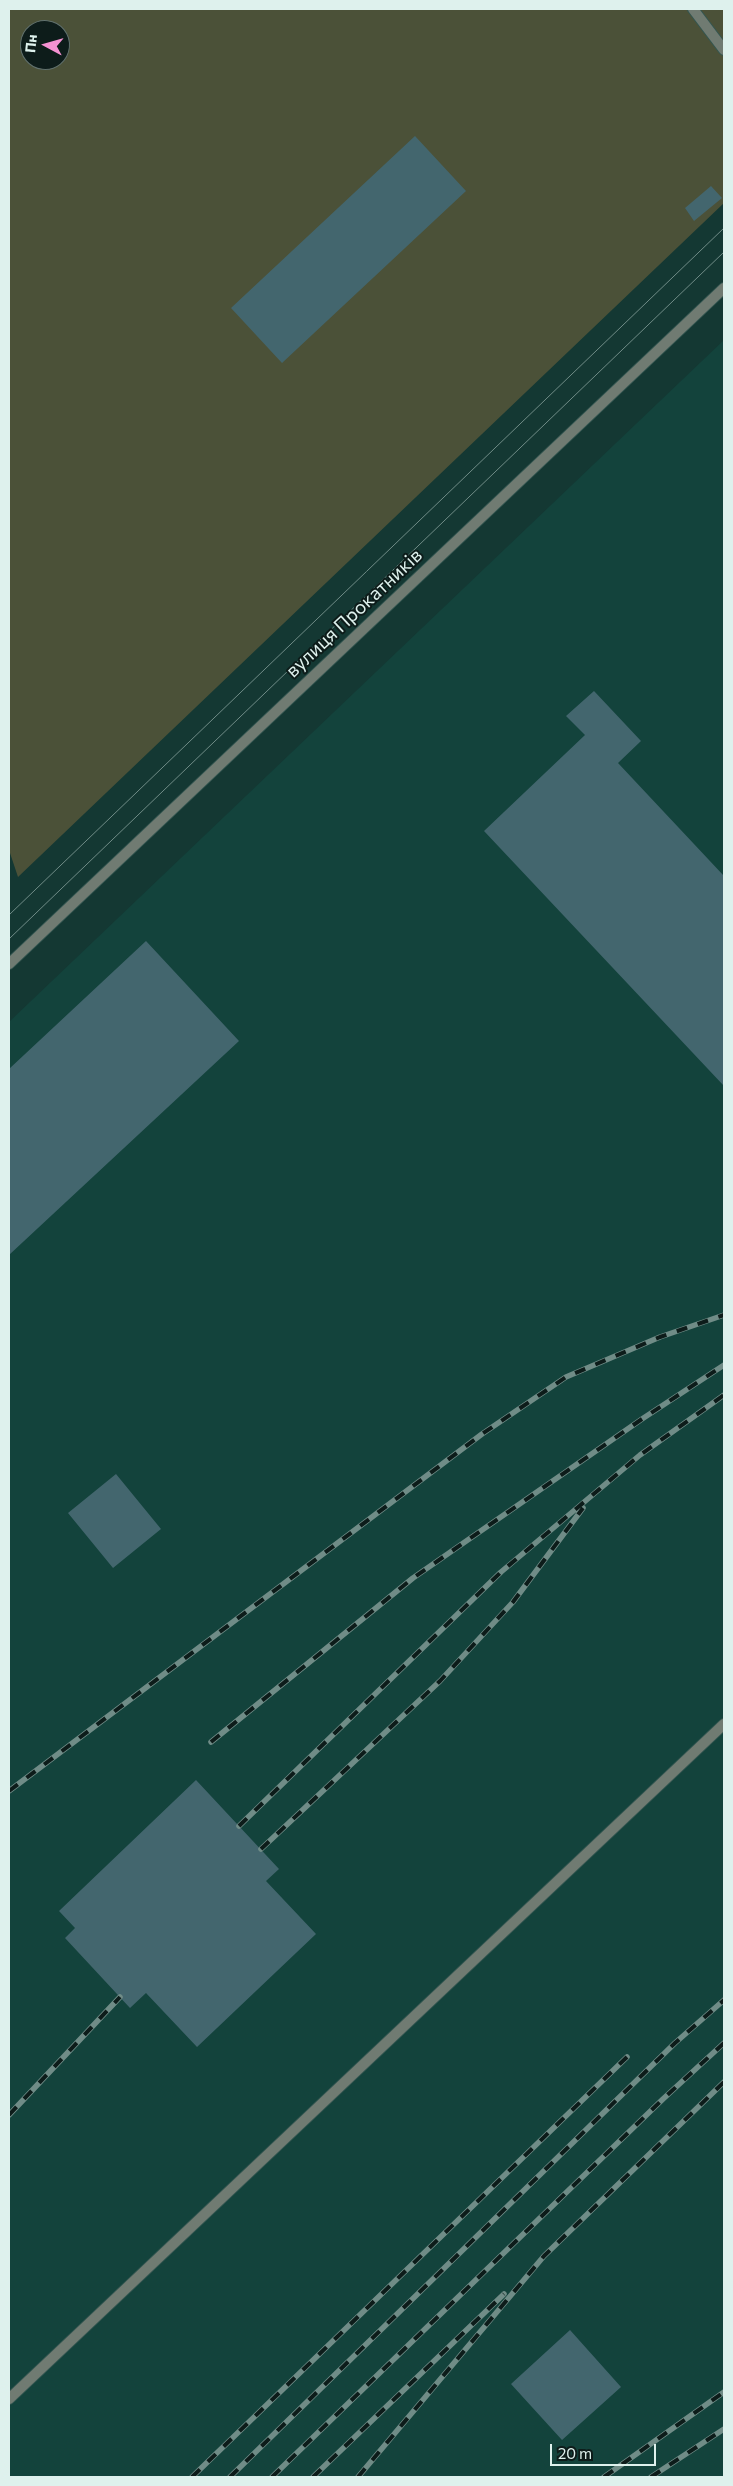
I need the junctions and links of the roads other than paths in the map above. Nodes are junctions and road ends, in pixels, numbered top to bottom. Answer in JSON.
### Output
{"nodes":[{"id":1,"x":693,"y":9,"type":"edge"},
{"id":2,"x":724,"y":50,"type":"edge"},
{"id":3,"x":724,"y":288,"type":"edge"},
{"id":4,"x":9,"y":964,"type":"edge"},
{"id":5,"x":724,"y":1724,"type":"edge"},
{"id":6,"x":9,"y":2399,"type":"edge"}],
"edges":[{"from":1,"to":2,"type":"street"},
{"from":3,"to":4,"type":"street","name":"вулиця Прокатників"},
{"from":5,"to":6,"type":"street"}]}
